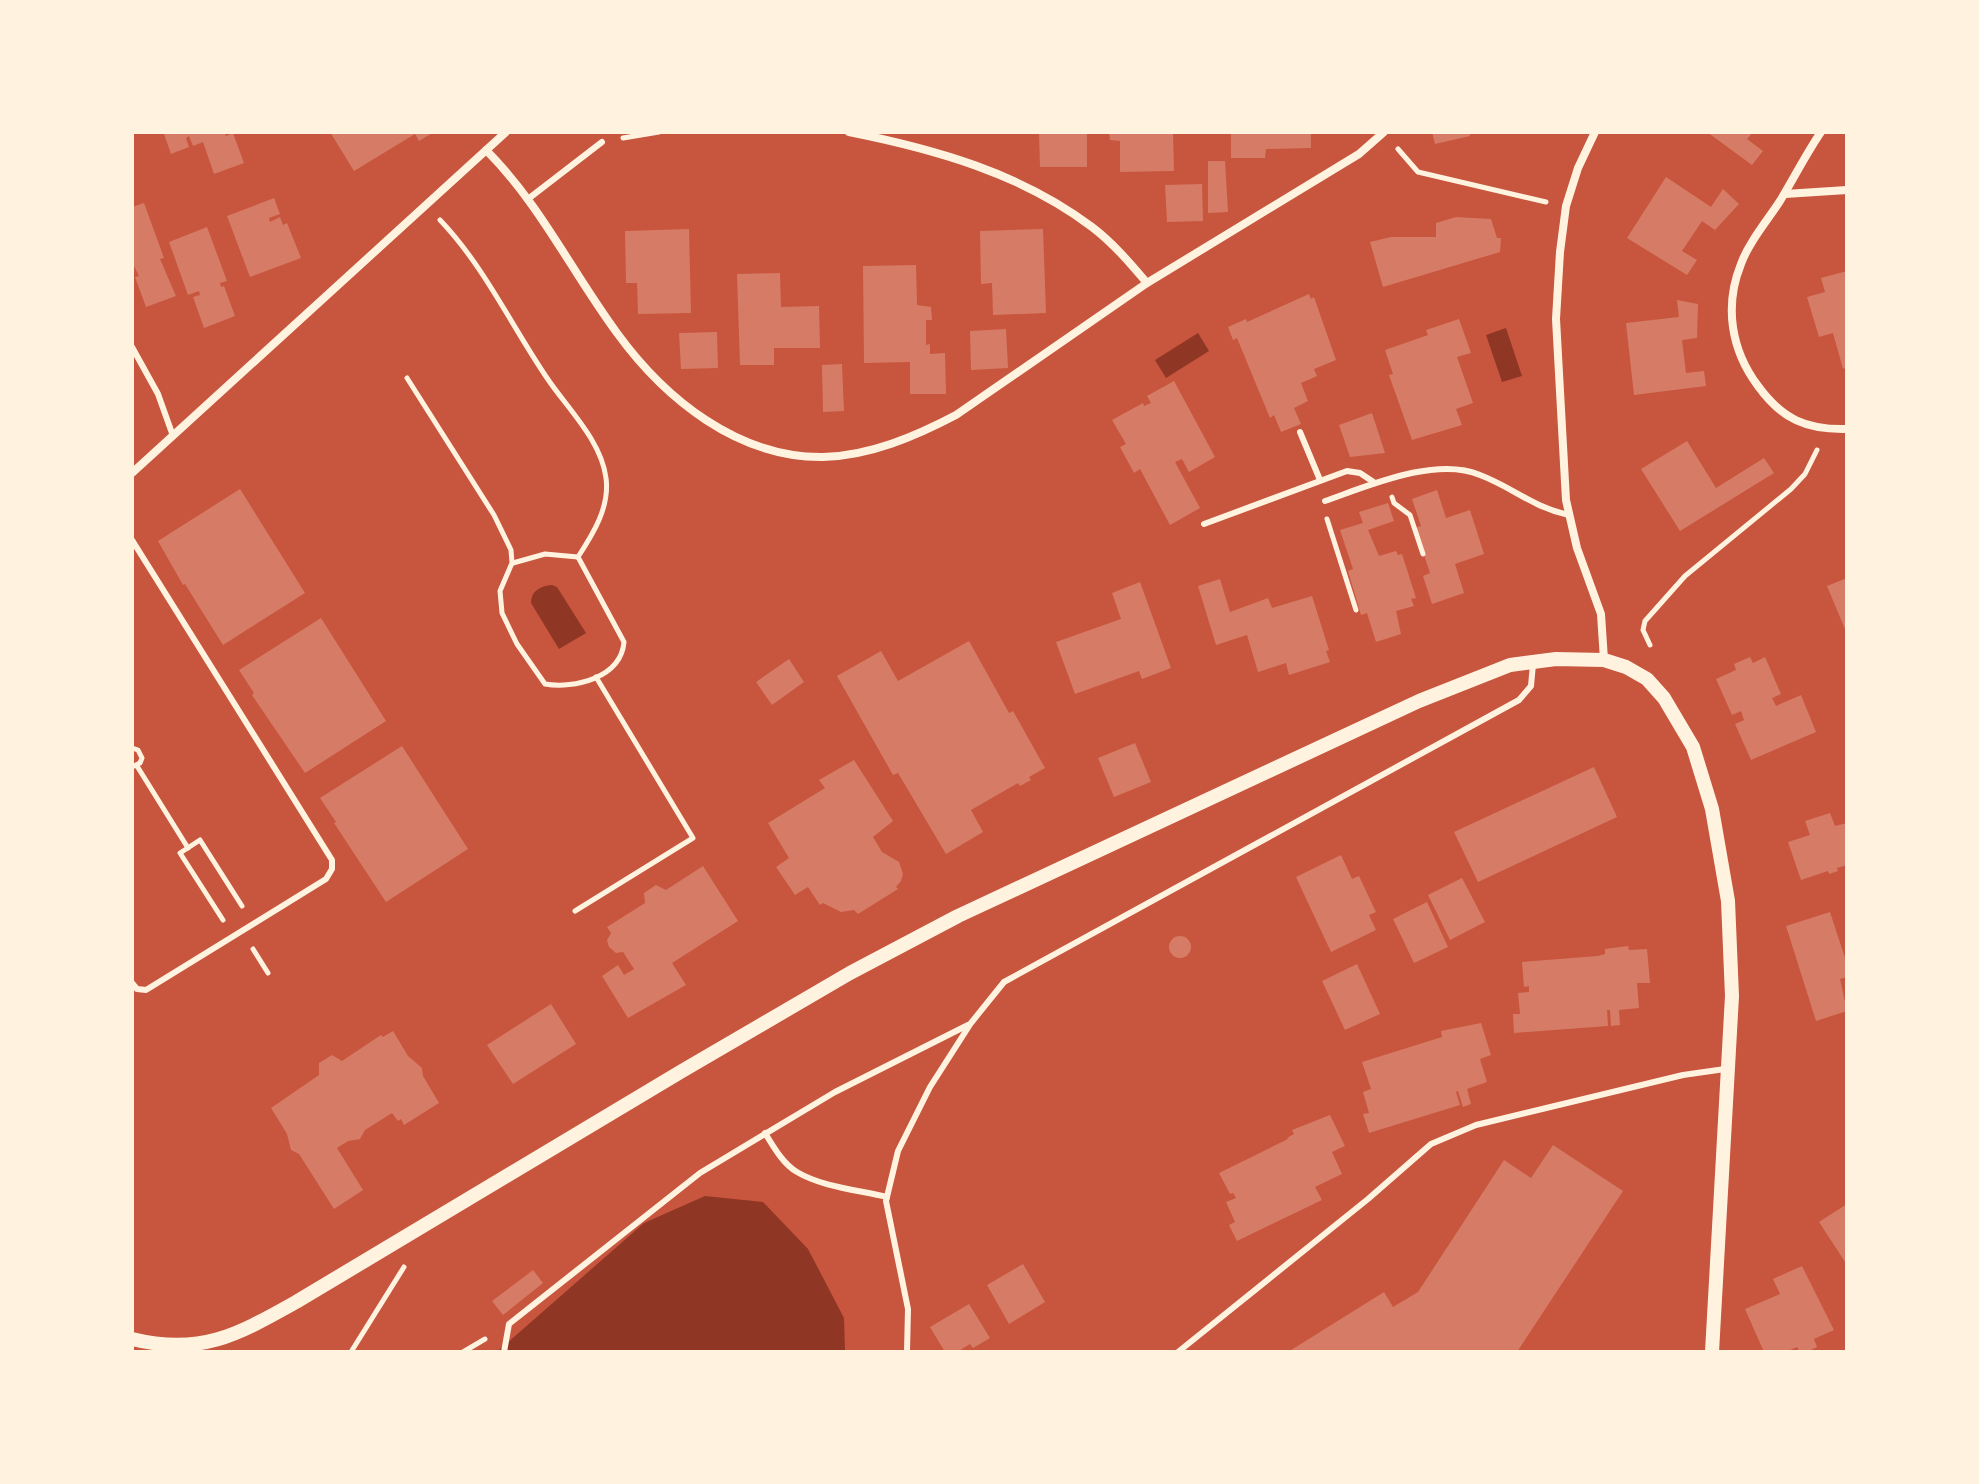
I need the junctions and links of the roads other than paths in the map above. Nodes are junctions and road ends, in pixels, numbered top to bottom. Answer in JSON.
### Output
{"nodes":[{"id":1,"x":506,"y":132,"type":"edge"},
{"id":2,"x":849,"y":132,"type":"edge"},
{"id":3,"x":1595,"y":132,"type":"edge"},
{"id":4,"x":1821,"y":132,"type":"edge"},
{"id":5,"x":1384,"y":133,"type":"edge"},
{"id":6,"x":602,"y":142,"type":"road end"},
{"id":7,"x":486,"y":150,"type":"junction"},
{"id":8,"x":1847,"y":190,"type":"edge"},
{"id":9,"x":1785,"y":194,"type":"junction"},
{"id":10,"x":528,"y":199,"type":"junction"},
{"id":11,"x":1147,"y":283,"type":"junction"},
{"id":12,"x":132,"y":347,"type":"edge"},
{"id":13,"x":1847,"y":429,"type":"edge"},
{"id":14,"x":1300,"y":432,"type":"dead end"},
{"id":15,"x":173,"y":436,"type":"junction"},
{"id":16,"x":132,"y":473,"type":"edge"},
{"id":17,"x":1320,"y":480,"type":"junction"},
{"id":18,"x":1375,"y":483,"type":"junction"},
{"id":19,"x":1325,"y":501,"type":"road end"},
{"id":20,"x":1569,"y":515,"type":"junction"},
{"id":21,"x":1204,"y":524,"type":"dead end"},
{"id":22,"x":132,"y":540,"type":"edge"},
{"id":23,"x":1604,"y":660,"type":"junction"},
{"id":24,"x":1534,"y":661,"type":"junction"},
{"id":25,"x":132,"y":983,"type":"edge"},
{"id":26,"x":971,"y":1023,"type":"junction"},
{"id":27,"x":1728,"y":1068,"type":"junction"},
{"id":28,"x":765,"y":1133,"type":"junction"},
{"id":29,"x":887,"y":1197,"type":"junction"},
{"id":30,"x":132,"y":1339,"type":"edge"},
{"id":31,"x":504,"y":1352,"type":"edge"},
{"id":32,"x":907,"y":1352,"type":"edge"},
{"id":33,"x":1178,"y":1352,"type":"edge"},
{"id":34,"x":1712,"y":1352,"type":"edge"}],
"edges":[{"from":1,"to":7,"type":"street"},
{"from":2,"to":11,"type":"street"},
{"from":3,"to":20,"type":"street"},
{"from":4,"to":9,"type":"street"},
{"from":5,"to":11,"type":"street"},
{"from":6,"to":10,"type":"lane"},
{"from":7,"to":10,"type":"street"},
{"from":7,"to":15,"type":"street"},
{"from":8,"to":9,"type":"street"},
{"from":9,"to":13,"type":"street"},
{"from":10,"to":11,"type":"street"},
{"from":12,"to":15,"type":"lane"},
{"from":14,"to":17,"type":"lane"},
{"from":15,"to":16,"type":"street"},
{"from":17,"to":18,"type":"lane"},
{"from":17,"to":21,"type":"lane"},
{"from":18,"to":19,"type":"lane"},
{"from":18,"to":20,"type":"lane"},
{"from":20,"to":23,"type":"street"},
{"from":22,"to":25,"type":"lane"},
{"from":23,"to":24,"type":"street"},
{"from":23,"to":27,"type":"street"},
{"from":24,"to":26,"type":"lane"},
{"from":24,"to":30,"type":"street"},
{"from":26,"to":28,"type":"lane"},
{"from":26,"to":29,"type":"lane"},
{"from":27,"to":33,"type":"lane"},
{"from":27,"to":34,"type":"street"},
{"from":28,"to":29,"type":"lane"},
{"from":28,"to":31,"type":"lane"},
{"from":29,"to":32,"type":"lane"}]}
